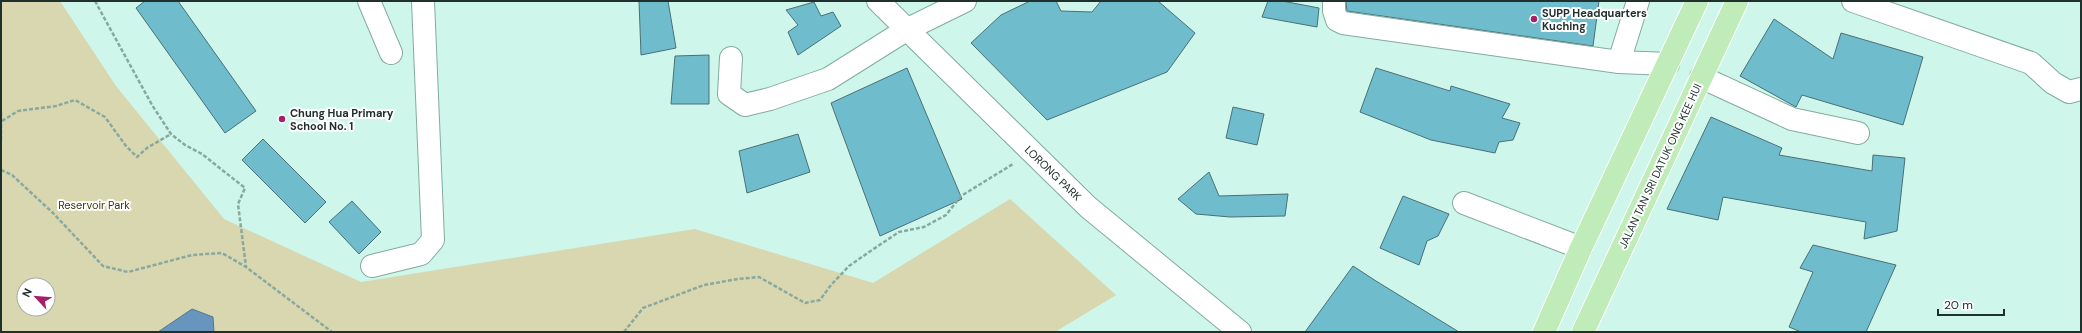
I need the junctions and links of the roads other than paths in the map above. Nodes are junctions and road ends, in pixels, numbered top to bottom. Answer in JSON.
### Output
{"nodes":[{"id":1,"x":369,"y":1,"type":"edge"},
{"id":2,"x":423,"y":1,"type":"edge"},
{"id":3,"x":878,"y":1,"type":"edge"},
{"id":4,"x":965,"y":1,"type":"edge"},
{"id":5,"x":1334,"y":1,"type":"edge"},
{"id":6,"x":1638,"y":1,"type":"edge"},
{"id":7,"x":1697,"y":1,"type":"edge"},
{"id":8,"x":1737,"y":1,"type":"edge"},
{"id":9,"x":1853,"y":1,"type":"edge"},
{"id":10,"x":906,"y":30,"type":"junction"},
{"id":11,"x":390,"y":52,"type":"dead end"},
{"id":12,"x":731,"y":58,"type":"dead end"},
{"id":13,"x":1619,"y":62,"type":"junction"},
{"id":14,"x":1668,"y":64,"type":"junction"},
{"id":15,"x":1701,"y":77,"type":"junction"},
{"id":16,"x":2081,"y":89,"type":"edge"},
{"id":17,"x":1858,"y":133,"type":"dead end"},
{"id":18,"x":1464,"y":203,"type":"dead end"},
{"id":19,"x":1581,"y":248,"type":"junction"},
{"id":20,"x":372,"y":266,"type":"dead end"},
{"id":21,"x":1240,"y":332,"type":"edge"},
{"id":22,"x":1544,"y":332,"type":"edge"},
{"id":23,"x":1583,"y":332,"type":"edge"}],
"edges":[{"from":1,"to":11,"type":"street"},
{"from":2,"to":20,"type":"street"},
{"from":3,"to":10,"type":"street","name":"LORONG PARK"},
{"from":4,"to":10,"type":"street"},
{"from":5,"to":13,"type":"street"},
{"from":6,"to":13,"type":"street"},
{"from":7,"to":14,"type":"main road"},
{"from":8,"to":15,"type":"main road","name":"JALAN TAN SRI DATUK ONG KEE HUI"},
{"from":9,"to":16,"type":"street"},
{"from":10,"to":12,"type":"street"},
{"from":10,"to":21,"type":"street","name":"LORONG PARK"},
{"from":13,"to":14,"type":"street"},
{"from":14,"to":19,"type":"main road"},
{"from":15,"to":17,"type":"street"},
{"from":15,"to":23,"type":"main road","name":"JALAN TAN SRI DATUK ONG KEE HUI"},
{"from":18,"to":19,"type":"street"},
{"from":19,"to":22,"type":"main road"}]}
